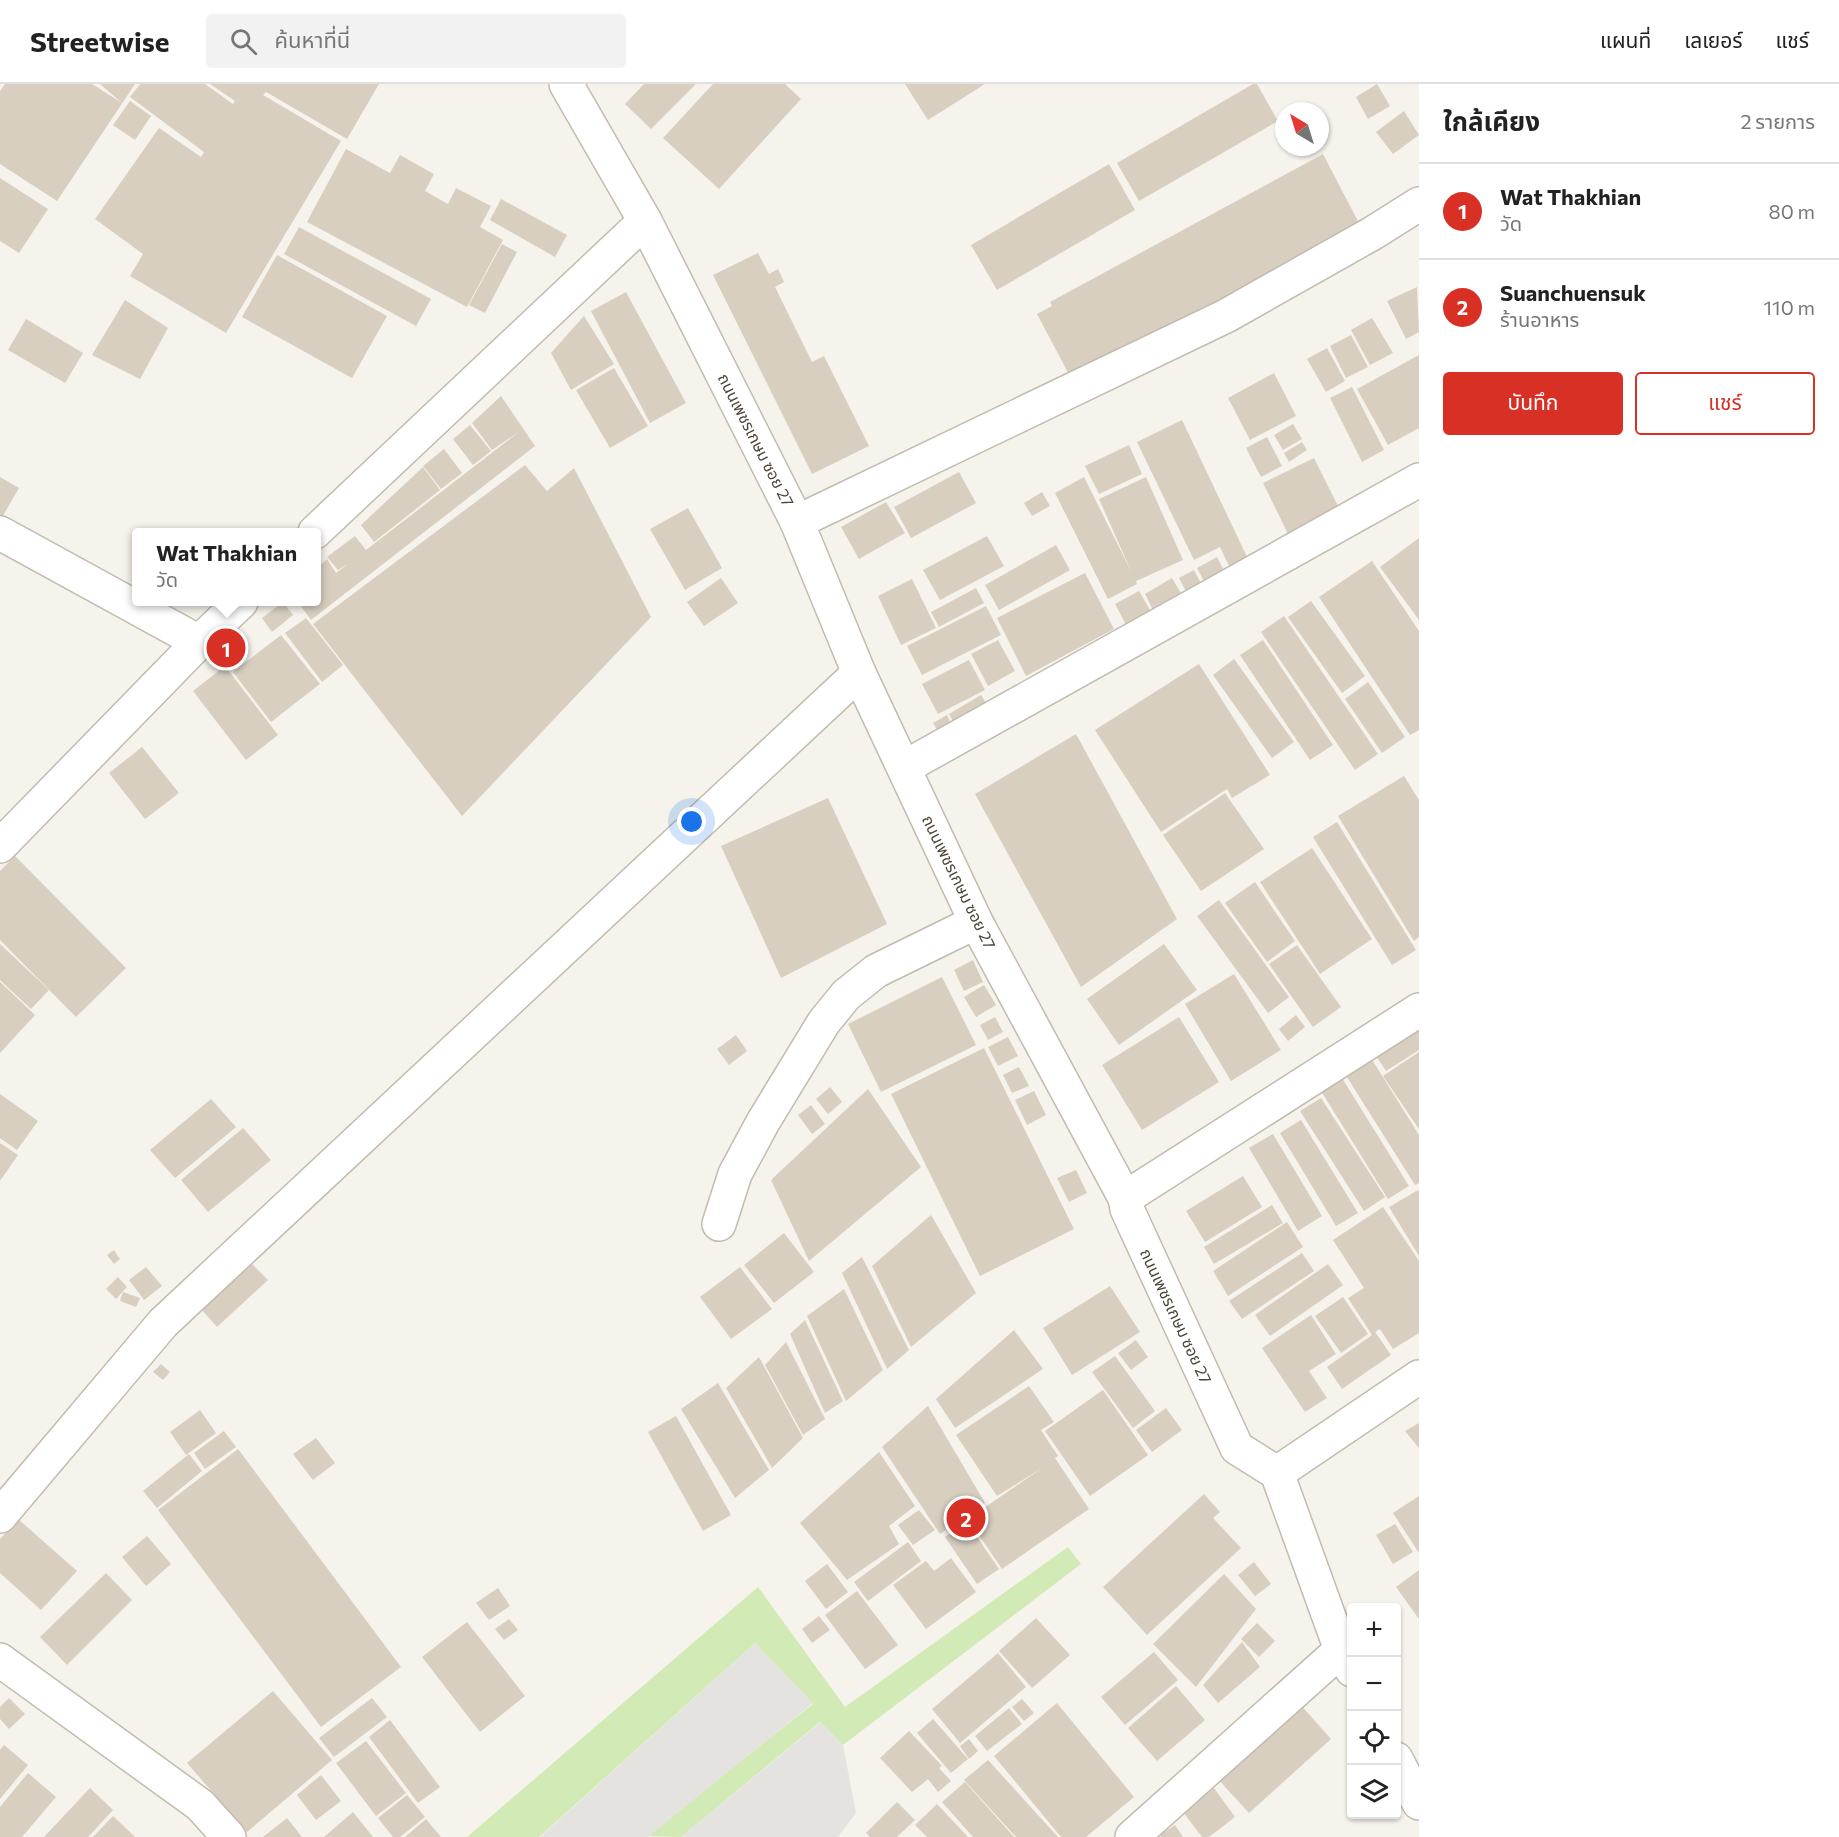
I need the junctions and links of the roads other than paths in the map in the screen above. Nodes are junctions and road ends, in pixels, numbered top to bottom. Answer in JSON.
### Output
{"nodes":[{"id":1,"x":566,"y":84,"type":"edge"},
{"id":2,"x":1419,"y":204,"type":"edge"},
{"id":3,"x":645,"y":221,"type":"junction"},
{"id":4,"x":1419,"y":480,"type":"edge"},
{"id":5,"x":797,"y":522,"type":"junction"},
{"id":6,"x":319,"y":528,"type":"edge"},
{"id":7,"x":0,"y":533,"type":"edge"},
{"id":8,"x":132,"y":605,"type":"edge"},
{"id":9,"x":133,"y":606,"type":"edge"},
{"id":10,"x":237,"y":606,"type":"edge"},
{"id":11,"x":199,"y":642,"type":"junction"},
{"id":12,"x":859,"y":673,"type":"junction"},
{"id":13,"x":905,"y":767,"type":"junction"},
{"id":14,"x":0,"y":846,"type":"edge"},
{"id":15,"x":976,"y":921,"type":"junction"},
{"id":16,"x":1419,"y":1011,"type":"edge"},
{"id":17,"x":1125,"y":1198,"type":"junction"},
{"id":18,"x":719,"y":1224,"type":"dead end"},
{"id":19,"x":1419,"y":1377,"type":"edge"},
{"id":20,"x":1277,"y":1473,"type":"junction"},
{"id":21,"x":0,"y":1516,"type":"edge"},
{"id":22,"x":0,"y":1660,"type":"edge"},
{"id":23,"x":1346,"y":1660,"type":"edge"},
{"id":24,"x":1399,"y":1765,"type":"edge"},
{"id":25,"x":1419,"y":1803,"type":"edge"},
{"id":26,"x":229,"y":1837,"type":"edge"},
{"id":27,"x":1132,"y":1837,"type":"edge"}],
"edges":[{"from":1,"to":3,"type":"street","name":"ถนนเพชรเกษม ซอย 27"},
{"from":2,"to":5,"type":"street"},
{"from":3,"to":5,"type":"street","name":"ถนนเพชรเกษม ซอย 27"},
{"from":3,"to":6,"type":"street"},
{"from":4,"to":13,"type":"street"},
{"from":5,"to":12,"type":"street","name":"ถนนเพชรเกษม ซอย 27"},
{"from":7,"to":8,"type":"street"},
{"from":9,"to":11,"type":"street"},
{"from":10,"to":11,"type":"street"},
{"from":11,"to":14,"type":"street"},
{"from":12,"to":13,"type":"street","name":"ถนนเพชรเกษม ซอย 27"},
{"from":12,"to":21,"type":"street"},
{"from":13,"to":15,"type":"street","name":"ถนนเพชรเกษม ซอย 27"},
{"from":15,"to":17,"type":"street","name":"ถนนเพชรเกษม ซอย 27"},
{"from":15,"to":18,"type":"street"},
{"from":16,"to":17,"type":"street"},
{"from":17,"to":20,"type":"street","name":"ถนนเพชรเกษม ซอย 27"},
{"from":19,"to":20,"type":"street"},
{"from":20,"to":23,"type":"street"},
{"from":22,"to":26,"type":"street"},
{"from":23,"to":27,"type":"street"},
{"from":24,"to":25,"type":"street"}]}
